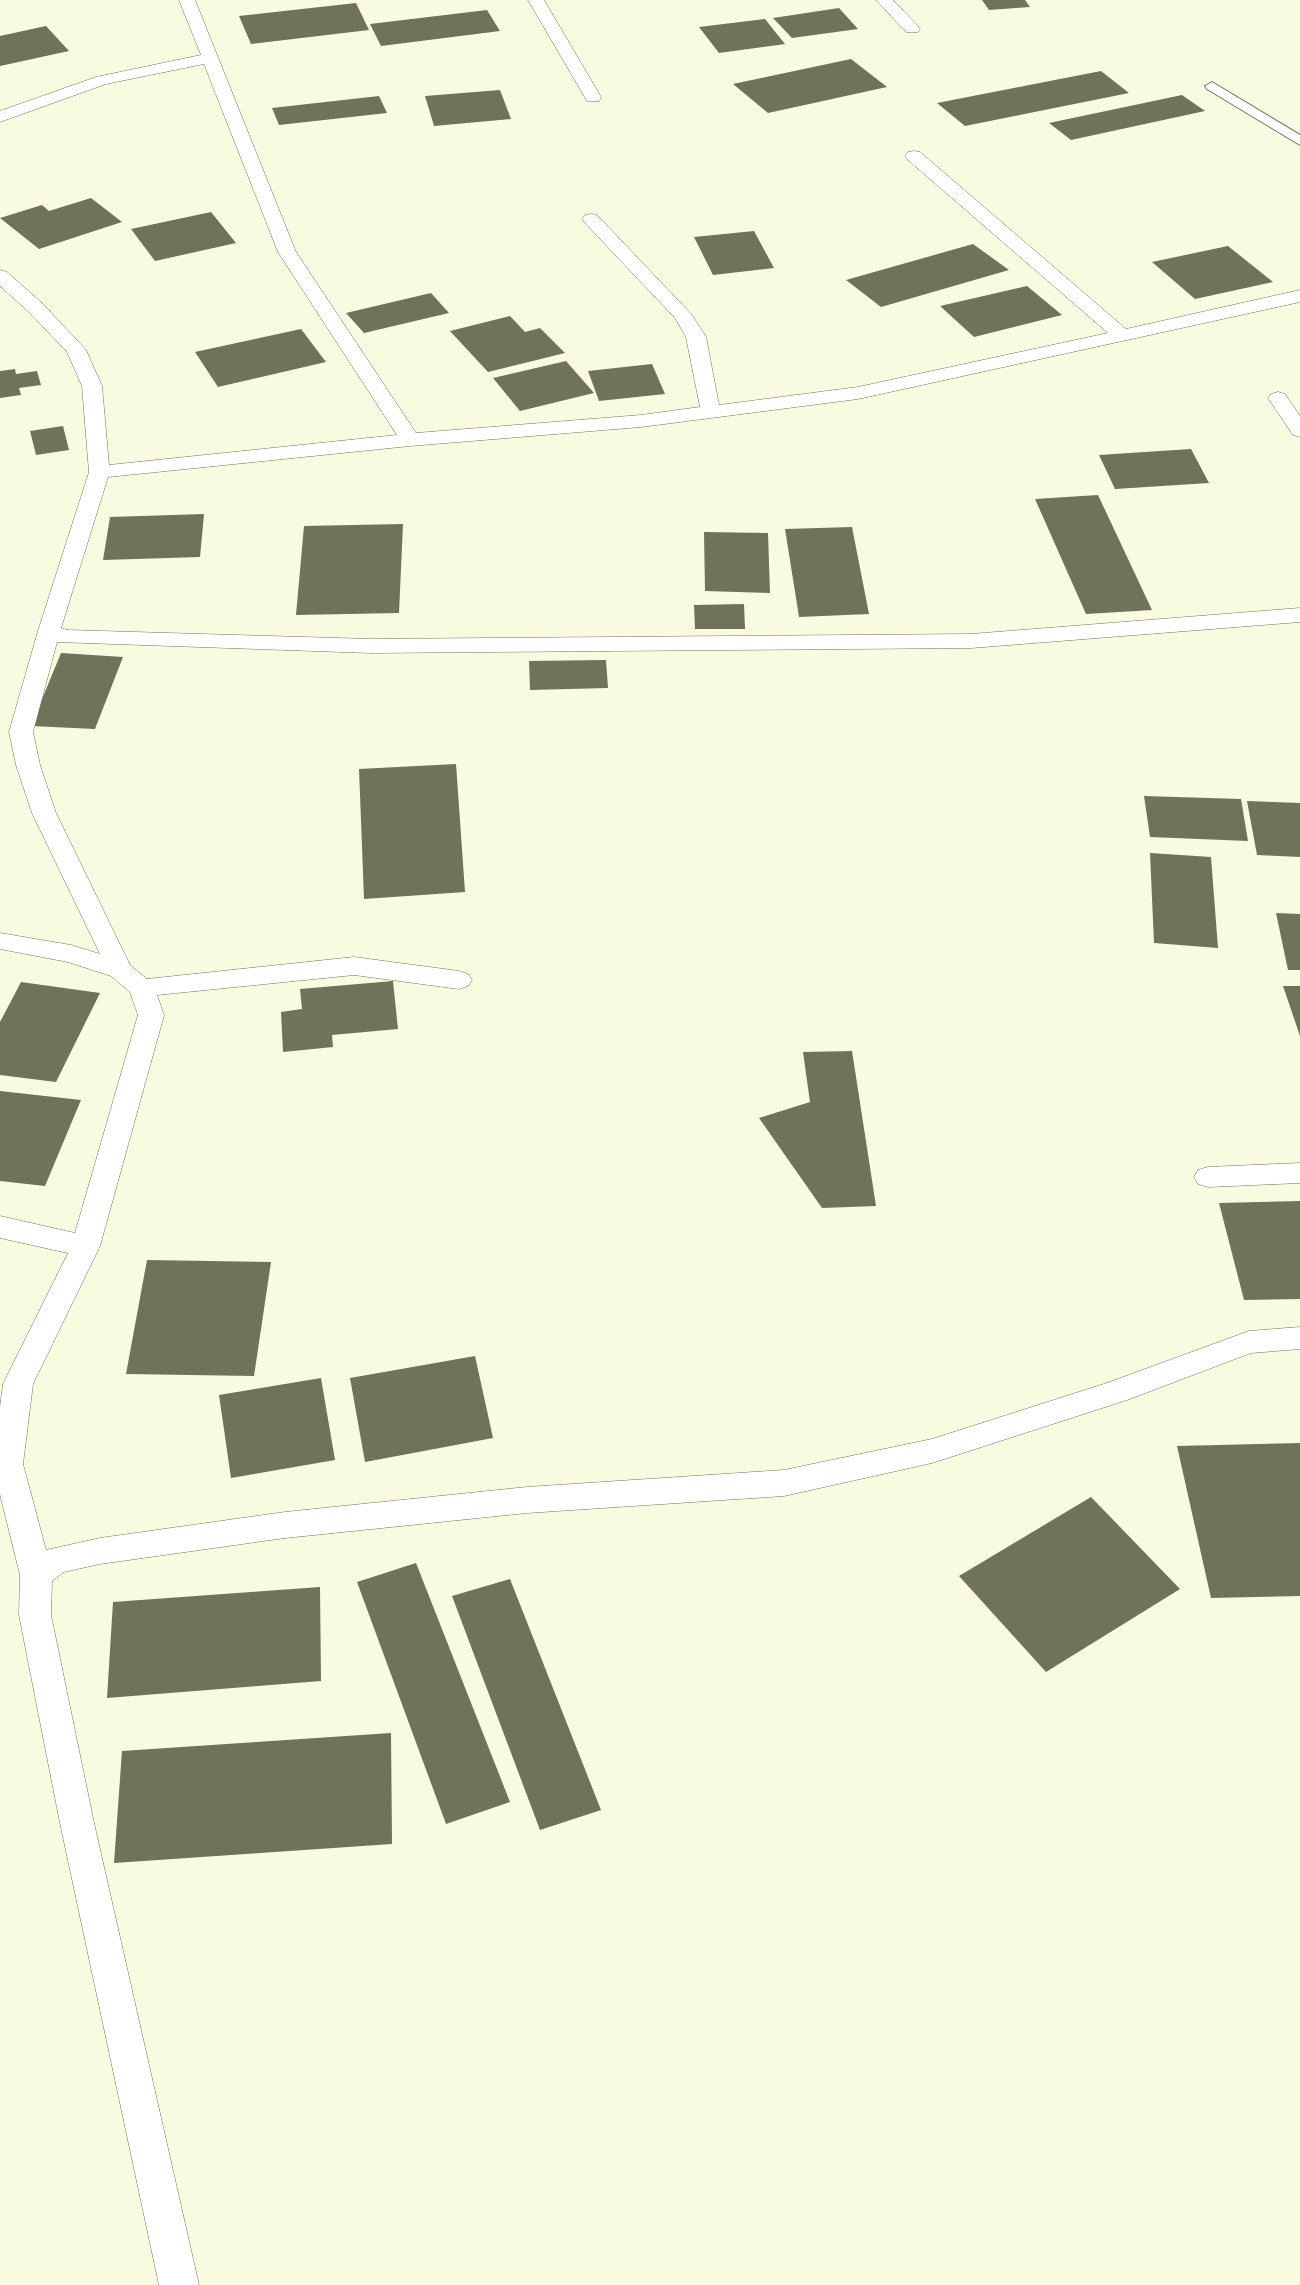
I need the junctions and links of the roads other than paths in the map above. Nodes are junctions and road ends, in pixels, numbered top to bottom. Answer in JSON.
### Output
{"nodes":[{"id":1,"x":187,"y":0,"type":"edge"},
{"id":2,"x":536,"y":0,"type":"edge"},
{"id":3,"x":884,"y":0,"type":"edge"},
{"id":4,"x":912,"y":29,"type":"dead end"},
{"id":5,"x":210,"y":58,"type":"junction"},
{"id":6,"x":1212,"y":86,"type":"dead end"},
{"id":7,"x":593,"y":97,"type":"dead end"},
{"id":8,"x":2,"y":113,"type":"edge"},
{"id":9,"x":1300,"y":141,"type":"edge"},
{"id":10,"x":914,"y":156,"type":"dead end"},
{"id":11,"x":591,"y":219,"type":"dead end"},
{"id":12,"x":0,"y":276,"type":"edge"},
{"id":13,"x":1300,"y":296,"type":"edge"},
{"id":14,"x":1123,"y":336,"type":"junction"},
{"id":15,"x":1278,"y":398,"type":"dead end"},
{"id":16,"x":711,"y":413,"type":"junction"},
{"id":17,"x":1300,"y":431,"type":"edge"},
{"id":18,"x":410,"y":440,"type":"junction"},
{"id":19,"x":99,"y":472,"type":"junction"},
{"id":20,"x":1300,"y":616,"type":"edge"},
{"id":21,"x":49,"y":631,"type":"junction"},
{"id":22,"x":0,"y":941,"type":"edge"},
{"id":23,"x":120,"y":970,"type":"junction"},
{"id":24,"x":459,"y":980,"type":"dead end"},
{"id":25,"x":142,"y":988,"type":"junction"},
{"id":26,"x":1300,"y":1173,"type":"edge"},
{"id":27,"x":1208,"y":1176,"type":"dead end"},
{"id":28,"x":0,"y":1227,"type":"edge"},
{"id":29,"x":86,"y":1246,"type":"junction"},
{"id":30,"x":1300,"y":1338,"type":"edge"},
{"id":31,"x":4,"y":1464,"type":"edge"},
{"id":32,"x":36,"y":1575,"type":"junction"},
{"id":33,"x":179,"y":2285,"type":"edge"}],
"edges":[{"from":1,"to":5,"type":"street"},
{"from":2,"to":7,"type":"street"},
{"from":3,"to":4,"type":"street"},
{"from":5,"to":8,"type":"street"},
{"from":5,"to":18,"type":"street"},
{"from":6,"to":9,"type":"lane"},
{"from":10,"to":14,"type":"street"},
{"from":11,"to":16,"type":"street"},
{"from":12,"to":19,"type":"street"},
{"from":13,"to":14,"type":"street"},
{"from":14,"to":16,"type":"street"},
{"from":15,"to":17,"type":"street"},
{"from":16,"to":18,"type":"street"},
{"from":18,"to":19,"type":"street"},
{"from":19,"to":21,"type":"street"},
{"from":20,"to":21,"type":"street"},
{"from":21,"to":23,"type":"street"},
{"from":22,"to":23,"type":"street"},
{"from":23,"to":25,"type":"street"},
{"from":24,"to":25,"type":"street"},
{"from":25,"to":29,"type":"street"},
{"from":26,"to":27,"type":"street"},
{"from":28,"to":29,"type":"street"},
{"from":29,"to":31,"type":"street"},
{"from":30,"to":32,"type":"street"},
{"from":31,"to":32,"type":"street"},
{"from":32,"to":33,"type":"street"}]}
